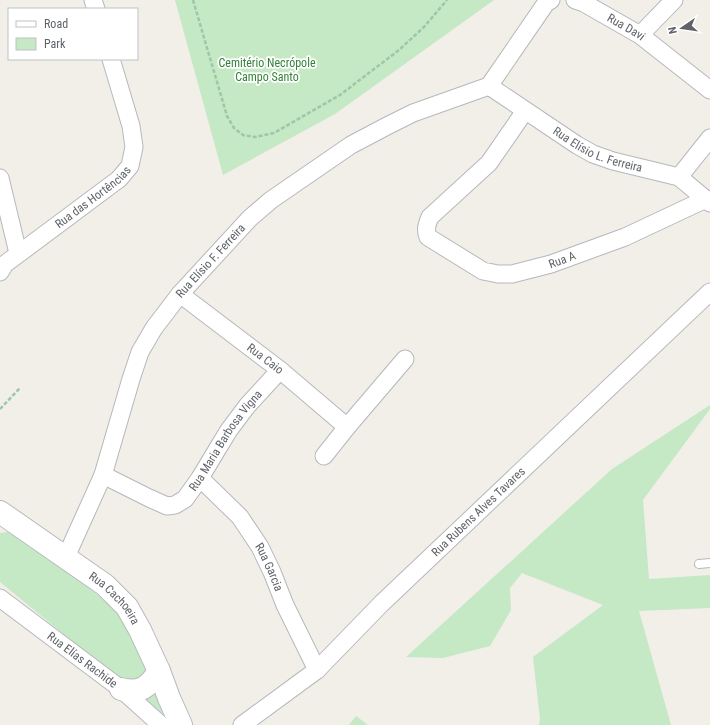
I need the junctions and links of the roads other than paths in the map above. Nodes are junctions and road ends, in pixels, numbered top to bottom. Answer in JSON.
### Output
{"nodes":[{"id":1,"x":551,"y":0,"type":"edge"},
{"id":2,"x":575,"y":0,"type":"edge"},
{"id":3,"x":674,"y":0,"type":"edge"},
{"id":4,"x":640,"y":34,"type":"junction"},
{"id":5,"x":111,"y":60,"type":"edge"},
{"id":6,"x":489,"y":86,"type":"junction"},
{"id":7,"x":710,"y":90,"type":"edge"},
{"id":8,"x":525,"y":111,"type":"junction"},
{"id":9,"x":710,"y":138,"type":"edge"},
{"id":10,"x":679,"y":177,"type":"junction"},
{"id":11,"x":0,"y":178,"type":"edge"},
{"id":12,"x":708,"y":201,"type":"edge"},
{"id":13,"x":18,"y":253,"type":"junction"},
{"id":14,"x":2,"y":267,"type":"edge"},
{"id":15,"x":710,"y":292,"type":"edge"},
{"id":16,"x":180,"y":294,"type":"junction"},
{"id":17,"x":405,"y":358,"type":"dead end"},
{"id":18,"x":280,"y":370,"type":"junction"},
{"id":19,"x":347,"y":427,"type":"junction"},
{"id":20,"x":324,"y":456,"type":"dead end"},
{"id":21,"x":103,"y":474,"type":"junction"},
{"id":22,"x":200,"y":478,"type":"junction"},
{"id":23,"x":0,"y":512,"type":"edge"},
{"id":24,"x":66,"y":557,"type":"junction"},
{"id":25,"x":710,"y":563,"type":"edge"},
{"id":26,"x":699,"y":564,"type":"dead end"},
{"id":27,"x":0,"y":598,"type":"edge"},
{"id":28,"x":317,"y":670,"type":"junction"},
{"id":29,"x":159,"y":671,"type":"junction"},
{"id":30,"x":120,"y":689,"type":"junction"},
{"id":31,"x":161,"y":725,"type":"edge"},
{"id":32,"x":181,"y":725,"type":"edge"},
{"id":33,"x":242,"y":725,"type":"edge"}],
"edges":[{"from":1,"to":6,"type":"street"},
{"from":2,"to":4,"type":"street","name":"Rua Davi"},
{"from":3,"to":4,"type":"street"},
{"from":4,"to":7,"type":"street","name":"Rua Davi"},
{"from":5,"to":13,"type":"street","name":"Rua das Hortências"},
{"from":6,"to":8,"type":"street","name":"Rua Elísio L. Ferreira"},
{"from":6,"to":16,"type":"street","name":"Rua Elísio F. Ferreira"},
{"from":8,"to":10,"type":"street","name":"Rua Elísio L. Ferreira"},
{"from":8,"to":12,"type":"street","name":"Rua A"},
{"from":9,"to":10,"type":"street"},
{"from":10,"to":12,"type":"street","name":"Rua Elísio L. Ferreira"},
{"from":11,"to":13,"type":"street"},
{"from":13,"to":14,"type":"street","name":"Rua das Hortências"},
{"from":15,"to":28,"type":"street","name":"Rua Rubens Alves Tavares"},
{"from":16,"to":18,"type":"street","name":"Rua Caio"},
{"from":16,"to":21,"type":"street","name":"Rua Elísio F. Ferreira"},
{"from":17,"to":19,"type":"street"},
{"from":18,"to":19,"type":"street","name":"Rua Caio"},
{"from":18,"to":22,"type":"street","name":"Rua Maria Barbosa Vigna"},
{"from":19,"to":20,"type":"street"},
{"from":21,"to":22,"type":"street","name":"Rua Maria Barbosa Vigna"},
{"from":21,"to":24,"type":"street","name":"Rua Elísio F. Ferreira"},
{"from":22,"to":28,"type":"street","name":"Rua Garcia"},
{"from":23,"to":24,"type":"main road","name":"Rua Cachoeira"},
{"from":24,"to":29,"type":"main road","name":"Rua Cachoeira"},
{"from":25,"to":26,"type":"lane"},
{"from":27,"to":30,"type":"street","name":"Rua Elías Rachide"},
{"from":28,"to":33,"type":"street","name":"Rua Rubens Alves Tavares"},
{"from":29,"to":30,"type":"main road"},
{"from":29,"to":32,"type":"main road","name":"Rua Cachoeira"},
{"from":30,"to":31,"type":"street","name":"Rua Elías Rachide"}]}
